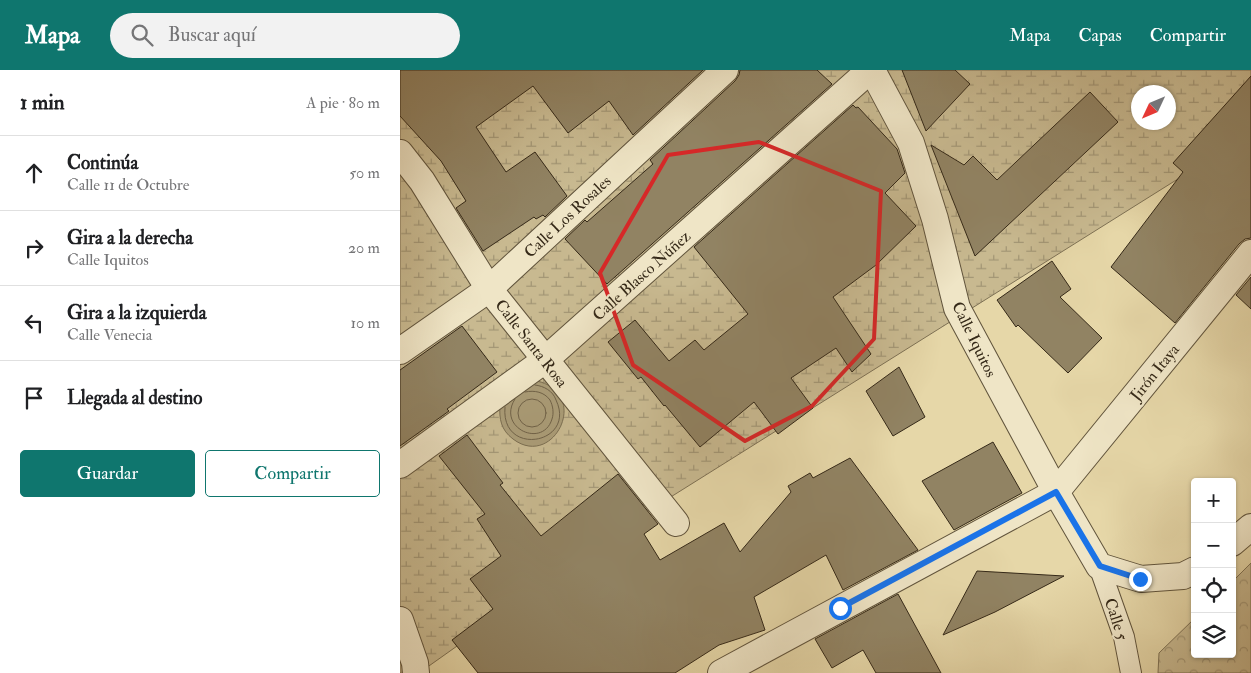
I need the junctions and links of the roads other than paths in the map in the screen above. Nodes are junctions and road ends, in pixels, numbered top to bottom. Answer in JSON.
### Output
{"nodes":[{"id":1,"x":725,"y":70,"type":"edge"},
{"id":2,"x":871,"y":70,"type":"edge"},
{"id":3,"x":400,"y":153,"type":"edge"},
{"id":4,"x":1251,"y":253,"type":"edge"},
{"id":5,"x":489,"y":289,"type":"junction"},
{"id":6,"x":400,"y":351,"type":"edge"},
{"id":7,"x":545,"y":360,"type":"junction"},
{"id":8,"x":400,"y":465,"type":"edge"},
{"id":9,"x":1056,"y":492,"type":"junction"},
{"id":10,"x":676,"y":523,"type":"dead end"},
{"id":11,"x":1251,"y":527,"type":"edge"},
{"id":12,"x":1236,"y":540,"type":"edge"},
{"id":13,"x":1100,"y":566,"type":"junction"},
{"id":14,"x":1191,"y":572,"type":"edge"},
{"id":15,"x":400,"y":620,"type":"edge"},
{"id":16,"x":415,"y":668,"type":"edge"},
{"id":17,"x":721,"y":673,"type":"edge"},
{"id":18,"x":1131,"y":673,"type":"edge"}],
"edges":[{"from":1,"to":5,"type":"street","name":"Calle Los Rosales"},
{"from":2,"to":7,"type":"street","name":"Calle Blasco Núñez"},
{"from":2,"to":9,"type":"street","name":"Calle Iquitos"},
{"from":3,"to":5,"type":"street","name":"Calle Santa Rosa"},
{"from":4,"to":9,"type":"street","name":"Jirón Itaya"},
{"from":5,"to":6,"type":"street","name":"Calle Los Rosales"},
{"from":5,"to":7,"type":"street","name":"Calle Santa Rosa"},
{"from":7,"to":8,"type":"street","name":"Calle Blasco Núñez"},
{"from":7,"to":10,"type":"street","name":"Calle Santa Rosa"},
{"from":9,"to":13,"type":"street","name":"Calle Iquitos"},
{"from":9,"to":17,"type":"street"},
{"from":11,"to":12,"type":"street"},
{"from":13,"to":14,"type":"street"},
{"from":13,"to":18,"type":"street","name":"Calle 5"},
{"from":15,"to":16,"type":"street"}]}
